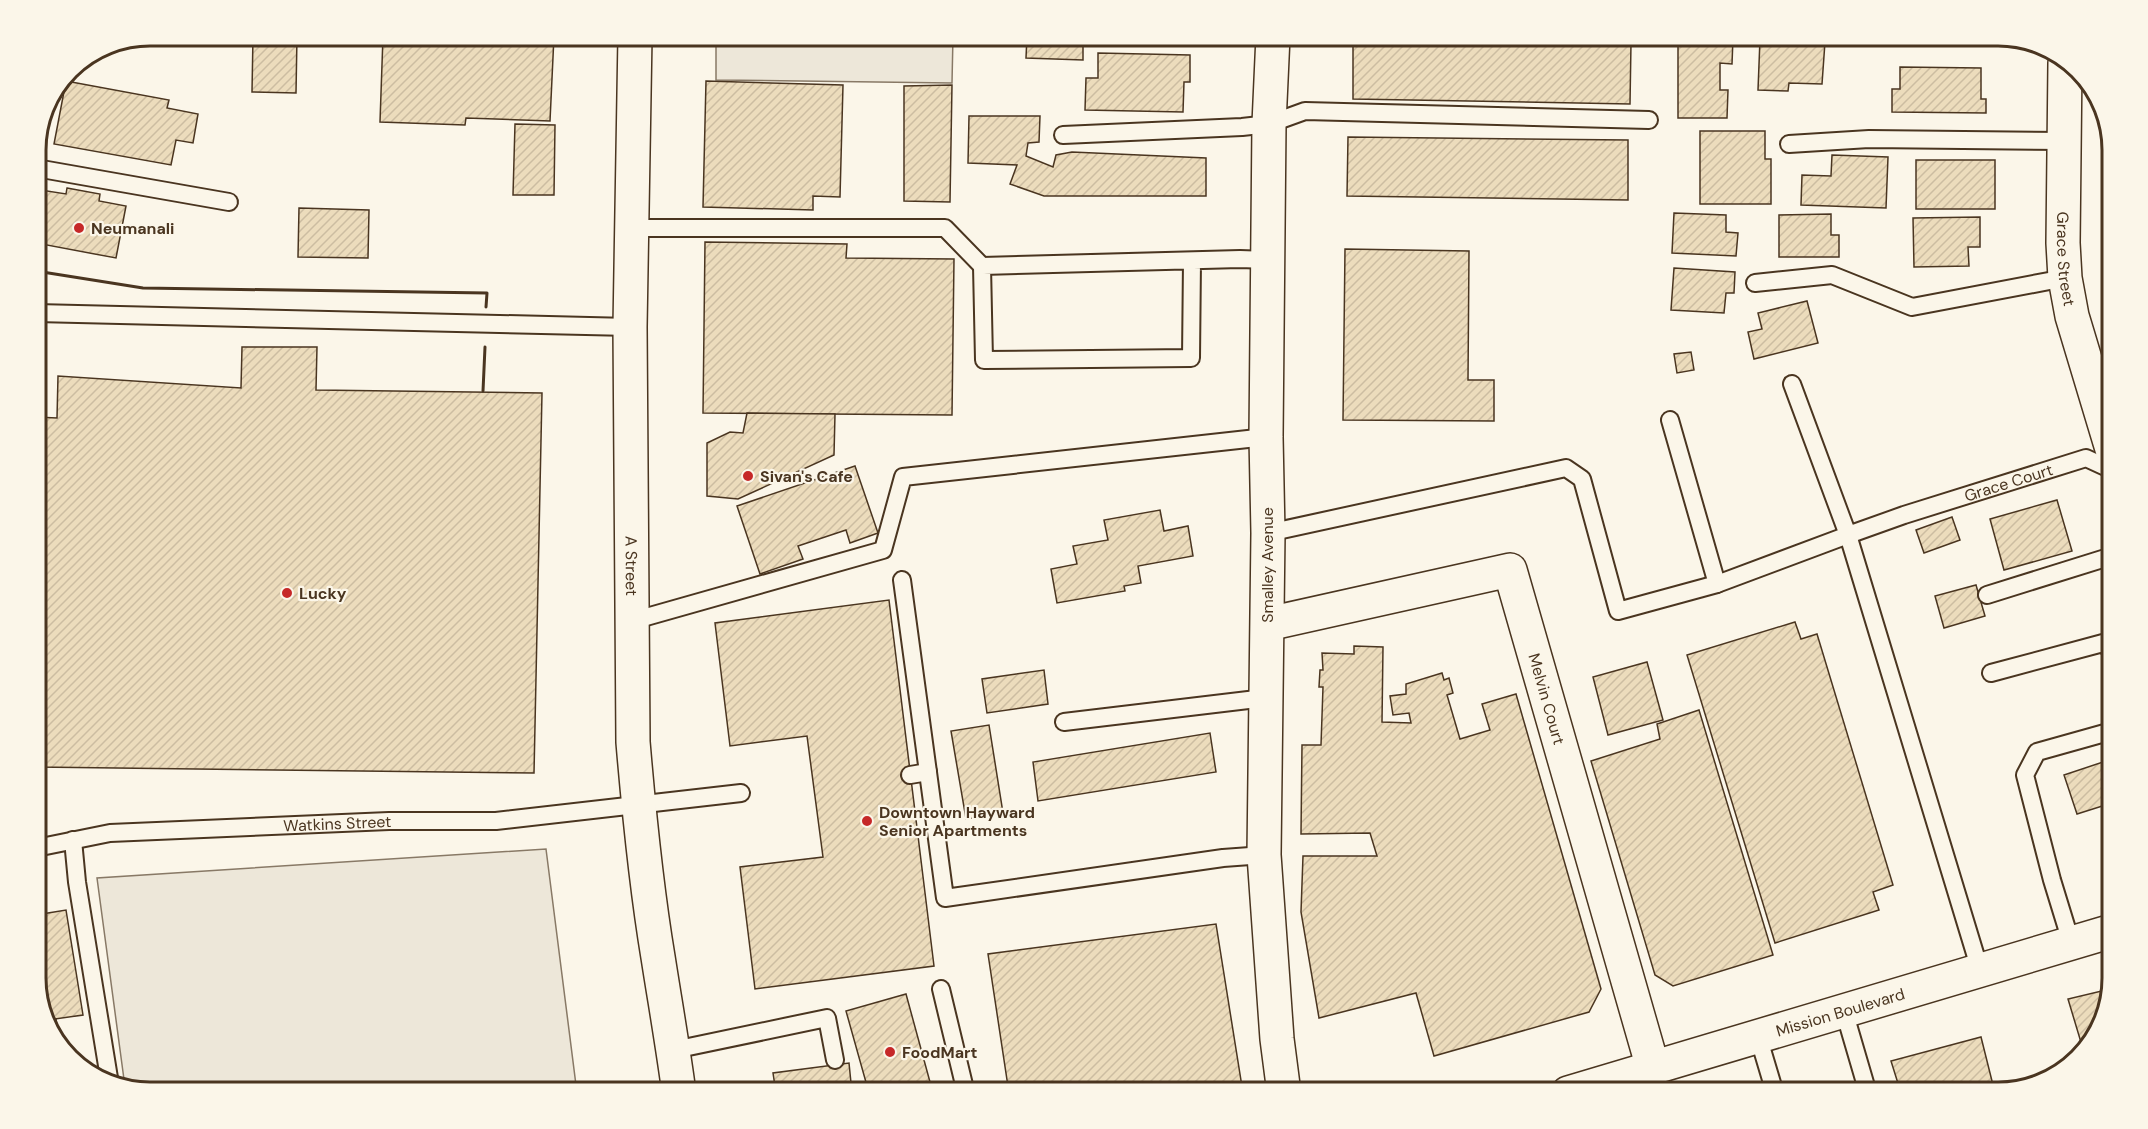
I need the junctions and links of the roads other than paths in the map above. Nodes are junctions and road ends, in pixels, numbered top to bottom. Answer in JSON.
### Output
{"nodes":[{"id":1,"x":635,"y":46,"type":"edge"},
{"id":2,"x":1273,"y":46,"type":"edge"},
{"id":3,"x":2066,"y":72,"type":"edge"},
{"id":4,"x":1649,"y":120,"type":"dead end"},
{"id":5,"x":1269,"y":124,"type":"junction"},
{"id":6,"x":1063,"y":135,"type":"dead end"},
{"id":7,"x":2065,"y":141,"type":"junction"},
{"id":8,"x":1789,"y":144,"type":"dead end"},
{"id":9,"x":47,"y":170,"type":"edge"},
{"id":10,"x":229,"y":202,"type":"dead end"},
{"id":11,"x":632,"y":228,"type":"junction"},
{"id":12,"x":1268,"y":260,"type":"junction"},
{"id":13,"x":1192,"y":261,"type":"junction"},
{"id":14,"x":982,"y":266,"type":"junction"},
{"id":15,"x":2065,"y":278,"type":"junction"},
{"id":16,"x":1755,"y":282,"type":"dead end"},
{"id":17,"x":47,"y":313,"type":"edge"},
{"id":18,"x":630,"y":327,"type":"junction"},
{"id":19,"x":1792,"y":384,"type":"dead end"},
{"id":20,"x":2101,"y":414,"type":"edge"},
{"id":21,"x":1670,"y":420,"type":"dead end"},
{"id":22,"x":1266,"y":437,"type":"junction"},
{"id":23,"x":2101,"y":466,"type":"edge"},
{"id":24,"x":1268,"y":533,"type":"junction"},
{"id":25,"x":1848,"y":535,"type":"junction"},
{"id":26,"x":2101,"y":559,"type":"edge"},
{"id":27,"x":902,"y":580,"type":"dead end"},
{"id":28,"x":1717,"y":584,"type":"junction"},
{"id":29,"x":1987,"y":595,"type":"dead end"},
{"id":30,"x":632,"y":621,"type":"junction"},
{"id":31,"x":1268,"y":624,"type":"junction"},
{"id":32,"x":2102,"y":643,"type":"edge"},
{"id":33,"x":1991,"y":673,"type":"dead end"},
{"id":34,"x":1265,"y":698,"type":"junction"},
{"id":35,"x":1064,"y":722,"type":"dead end"},
{"id":36,"x":2102,"y":734,"type":"edge"},
{"id":37,"x":928,"y":772,"type":"junction"},
{"id":38,"x":910,"y":775,"type":"dead end"},
{"id":39,"x":741,"y":793,"type":"dead end"},
{"id":40,"x":638,"y":805,"type":"junction"},
{"id":41,"x":73,"y":840,"type":"junction"},
{"id":42,"x":47,"y":846,"type":"edge"},
{"id":43,"x":1264,"y":855,"type":"junction"},
{"id":44,"x":2102,"y":934,"type":"edge"},
{"id":45,"x":2071,"y":942,"type":"junction"},
{"id":46,"x":1980,"y":970,"type":"junction"},
{"id":47,"x":941,"y":989,"type":"dead end"},
{"id":48,"x":1844,"y":1011,"type":"junction"},
{"id":49,"x":1758,"y":1036,"type":"junction"},
{"id":50,"x":674,"y":1050,"type":"junction"},
{"id":51,"x":835,"y":1060,"type":"dead end"},
{"id":52,"x":1653,"y":1068,"type":"junction"},
{"id":53,"x":108,"y":1074,"type":"edge"},
{"id":54,"x":678,"y":1082,"type":"edge"},
{"id":55,"x":963,"y":1082,"type":"edge"},
{"id":56,"x":1283,"y":1082,"type":"edge"},
{"id":57,"x":1607,"y":1082,"type":"edge"},
{"id":58,"x":1772,"y":1082,"type":"edge"},
{"id":59,"x":1865,"y":1082,"type":"edge"}],
"edges":[{"from":1,"to":11,"type":"street","name":"A Street"},
{"from":2,"to":5,"type":"street","name":"Smalley Avenue"},
{"from":3,"to":7,"type":"street","name":"Grace Street"},
{"from":4,"to":5,"type":"lane"},
{"from":5,"to":6,"type":"lane"},
{"from":5,"to":12,"type":"street","name":"Smalley Avenue"},
{"from":7,"to":8,"type":"lane"},
{"from":7,"to":15,"type":"street","name":"Grace Street"},
{"from":9,"to":10,"type":"lane"},
{"from":11,"to":14,"type":"lane"},
{"from":11,"to":18,"type":"street","name":"A Street"},
{"from":12,"to":13,"type":"lane"},
{"from":12,"to":22,"type":"street","name":"Smalley Avenue"},
{"from":13,"to":14,"type":"lane"},
{"from":13,"to":14,"type":"lane"},
{"from":15,"to":16,"type":"lane"},
{"from":15,"to":20,"type":"street","name":"Grace Street"},
{"from":17,"to":18,"type":"lane"},
{"from":18,"to":30,"type":"street","name":"A Street"},
{"from":19,"to":25,"type":"lane"},
{"from":21,"to":28,"type":"lane"},
{"from":22,"to":24,"type":"street","name":"Smalley Avenue"},
{"from":22,"to":30,"type":"lane"},
{"from":23,"to":25,"type":"lane","name":"Grace Court"},
{"from":24,"to":28,"type":"lane","name":"Grace Court"},
{"from":24,"to":31,"type":"street","name":"Smalley Avenue"},
{"from":25,"to":28,"type":"lane","name":"Grace Court"},
{"from":25,"to":46,"type":"lane"},
{"from":26,"to":29,"type":"lane"},
{"from":27,"to":37,"type":"lane"},
{"from":30,"to":40,"type":"street","name":"A Street"},
{"from":31,"to":34,"type":"street","name":"Smalley Avenue"},
{"from":31,"to":52,"type":"street","name":"Melvin Court"},
{"from":32,"to":33,"type":"lane"},
{"from":34,"to":35,"type":"lane"},
{"from":34,"to":43,"type":"street","name":"Smalley Avenue"},
{"from":36,"to":45,"type":"lane"},
{"from":37,"to":38,"type":"lane"},
{"from":37,"to":43,"type":"lane"},
{"from":39,"to":40,"type":"lane","name":"Watkins Street"},
{"from":40,"to":41,"type":"lane","name":"Watkins Street"},
{"from":40,"to":50,"type":"street","name":"A Street"},
{"from":41,"to":42,"type":"lane","name":"Watkins Street"},
{"from":41,"to":53,"type":"lane"},
{"from":43,"to":56,"type":"street","name":"Smalley Avenue"},
{"from":44,"to":45,"type":"street","name":"Mission Boulevard"},
{"from":45,"to":46,"type":"street","name":"Mission Boulevard"},
{"from":46,"to":48,"type":"street","name":"Mission Boulevard"},
{"from":47,"to":55,"type":"lane"},
{"from":48,"to":49,"type":"street","name":"Mission Boulevard"},
{"from":48,"to":59,"type":"lane"},
{"from":49,"to":52,"type":"street","name":"Mission Boulevard"},
{"from":49,"to":58,"type":"lane"},
{"from":50,"to":51,"type":"lane"},
{"from":50,"to":54,"type":"street","name":"A Street"},
{"from":52,"to":57,"type":"street","name":"Mission Boulevard"}]}
